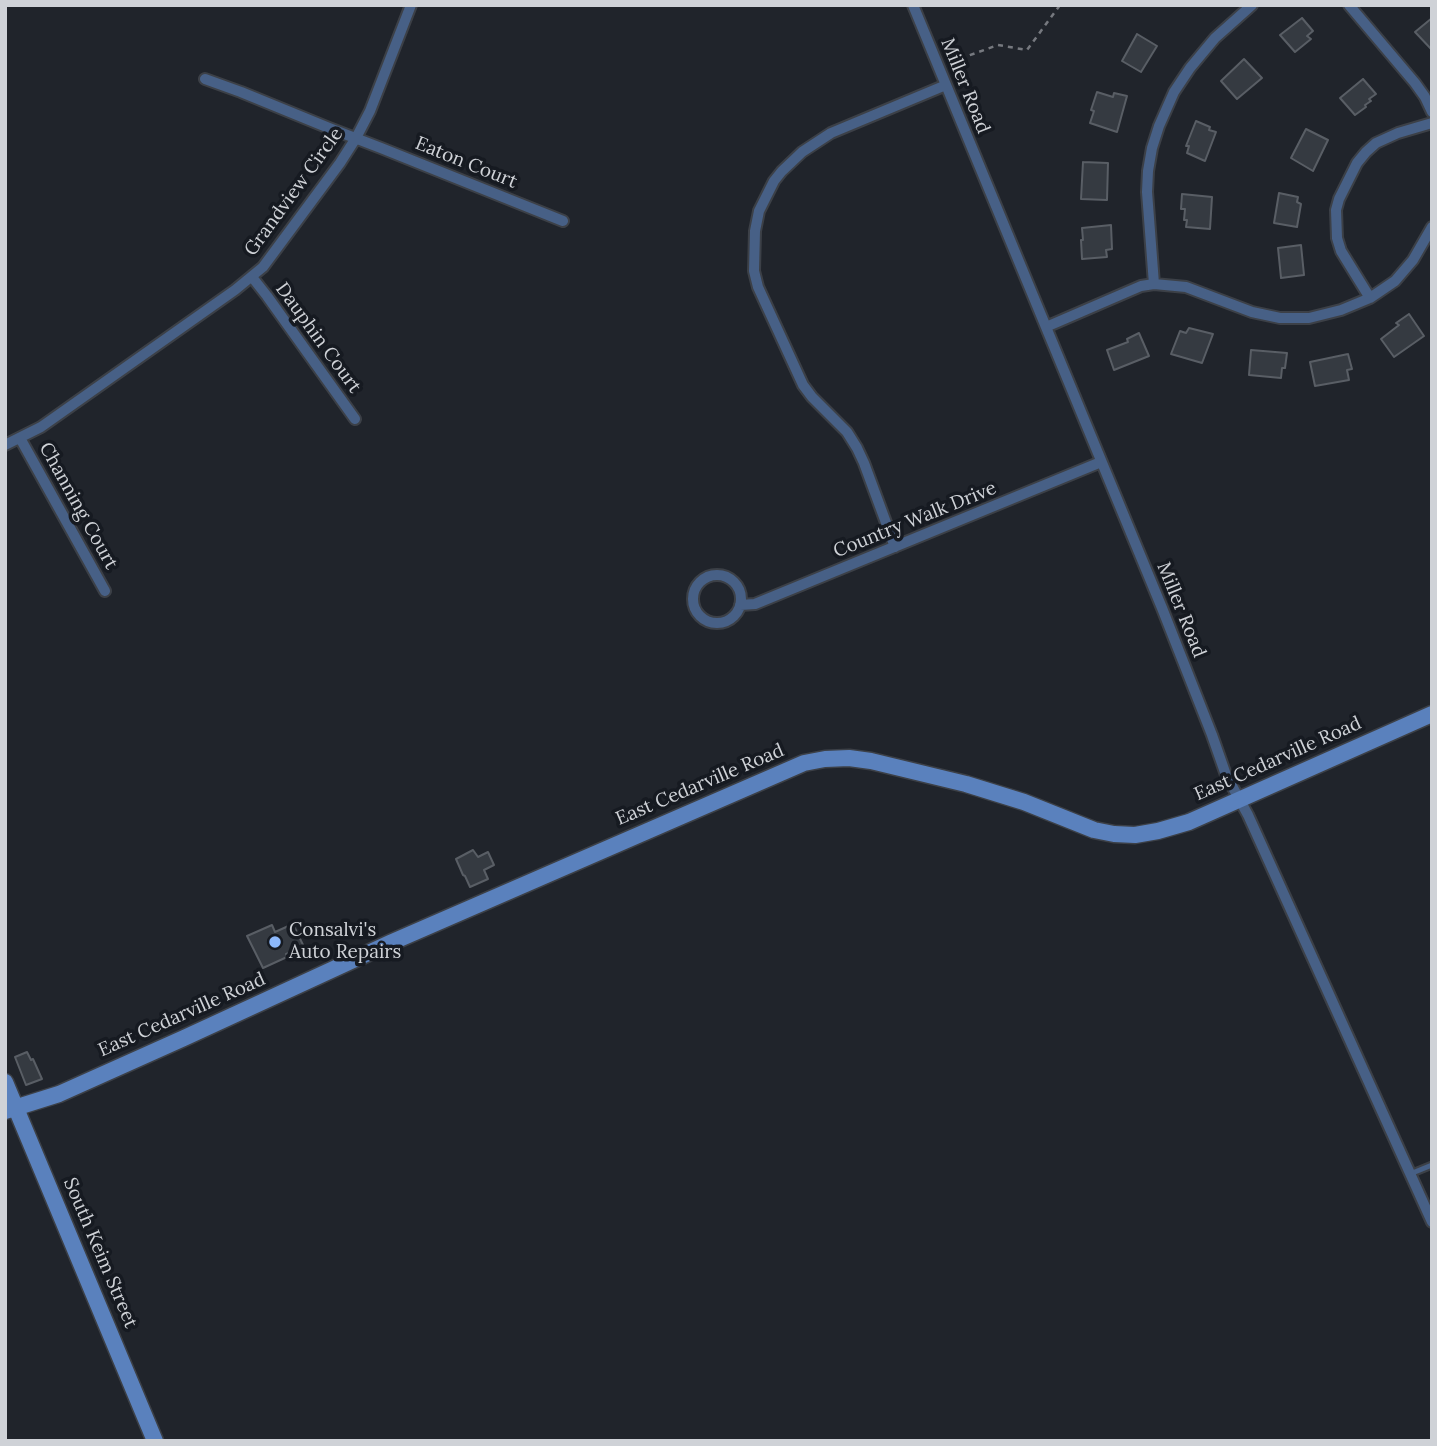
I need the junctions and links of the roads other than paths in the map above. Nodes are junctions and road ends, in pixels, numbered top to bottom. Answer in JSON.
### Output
{"nodes":[{"id":1,"x":411,"y":5,"type":"edge"},
{"id":2,"x":913,"y":5,"type":"edge"},
{"id":3,"x":1252,"y":5,"type":"edge"},
{"id":4,"x":1349,"y":5,"type":"edge"},
{"id":5,"x":205,"y":79,"type":"dead end"},
{"id":6,"x":946,"y":85,"type":"junction"},
{"id":7,"x":1432,"y":112,"type":"edge"},
{"id":8,"x":1432,"y":123,"type":"edge"},
{"id":9,"x":356,"y":138,"type":"junction"},
{"id":10,"x":563,"y":221,"type":"dead end"},
{"id":11,"x":1432,"y":227,"type":"edge"},
{"id":12,"x":252,"y":277,"type":"junction"},
{"id":13,"x":1154,"y":284,"type":"junction"},
{"id":14,"x":1370,"y":298,"type":"junction"},
{"id":15,"x":1046,"y":327,"type":"junction"},
{"id":16,"x":355,"y":419,"type":"dead end"},
{"id":17,"x":20,"y":438,"type":"junction"},
{"id":18,"x":5,"y":444,"type":"edge"},
{"id":19,"x":1101,"y":462,"type":"junction"},
{"id":20,"x":895,"y":547,"type":"junction"},
{"id":21,"x":105,"y":592,"type":"dead end"},
{"id":22,"x":740,"y":605,"type":"junction"},
{"id":23,"x":1432,"y":714,"type":"edge"},
{"id":24,"x":1240,"y":799,"type":"junction"},
{"id":25,"x":5,"y":1082,"type":"edge"},
{"id":26,"x":11,"y":1109,"type":"edge"},
{"id":27,"x":1432,"y":1165,"type":"edge"},
{"id":28,"x":1410,"y":1174,"type":"junction"},
{"id":29,"x":1432,"y":1222,"type":"edge"},
{"id":30,"x":155,"y":1441,"type":"edge"}],
"edges":[{"from":1,"to":9,"type":"street","name":"Grandview Circle"},
{"from":2,"to":6,"type":"street","name":"Miller Road"},
{"from":3,"to":13,"type":"street"},
{"from":4,"to":7,"type":"street"},
{"from":5,"to":9,"type":"street","name":"Eaton Court"},
{"from":6,"to":15,"type":"street","name":"Miller Road"},
{"from":6,"to":20,"type":"street"},
{"from":8,"to":14,"type":"street"},
{"from":9,"to":10,"type":"street","name":"Eaton Court"},
{"from":9,"to":12,"type":"street","name":"Grandview Circle"},
{"from":11,"to":14,"type":"street"},
{"from":12,"to":16,"type":"street","name":"Dauphin Court"},
{"from":12,"to":17,"type":"street","name":"Grandview Circle"},
{"from":13,"to":14,"type":"street"},
{"from":13,"to":15,"type":"street"},
{"from":15,"to":19,"type":"street","name":"Miller Road"},
{"from":17,"to":18,"type":"street","name":"Grandview Circle"},
{"from":17,"to":21,"type":"street","name":"Channing Court"},
{"from":19,"to":20,"type":"street","name":"Country Walk Drive"},
{"from":19,"to":24,"type":"street","name":"Miller Road"},
{"from":20,"to":22,"type":"street","name":"Country Walk Drive"},
{"from":22,"to":22,"type":"street","name":"Country Walk Drive"},
{"from":23,"to":24,"type":"street","name":"East Cedarville Road"},
{"from":24,"to":26,"type":"street","name":"East Cedarville Road"},
{"from":24,"to":28,"type":"street","name":"Miller Road"},
{"from":25,"to":26,"type":"street","name":"South Keim Street"},
{"from":26,"to":30,"type":"street","name":"South Keim Street"},
{"from":27,"to":28,"type":"lane"},
{"from":28,"to":29,"type":"street","name":"Miller Road"}]}
